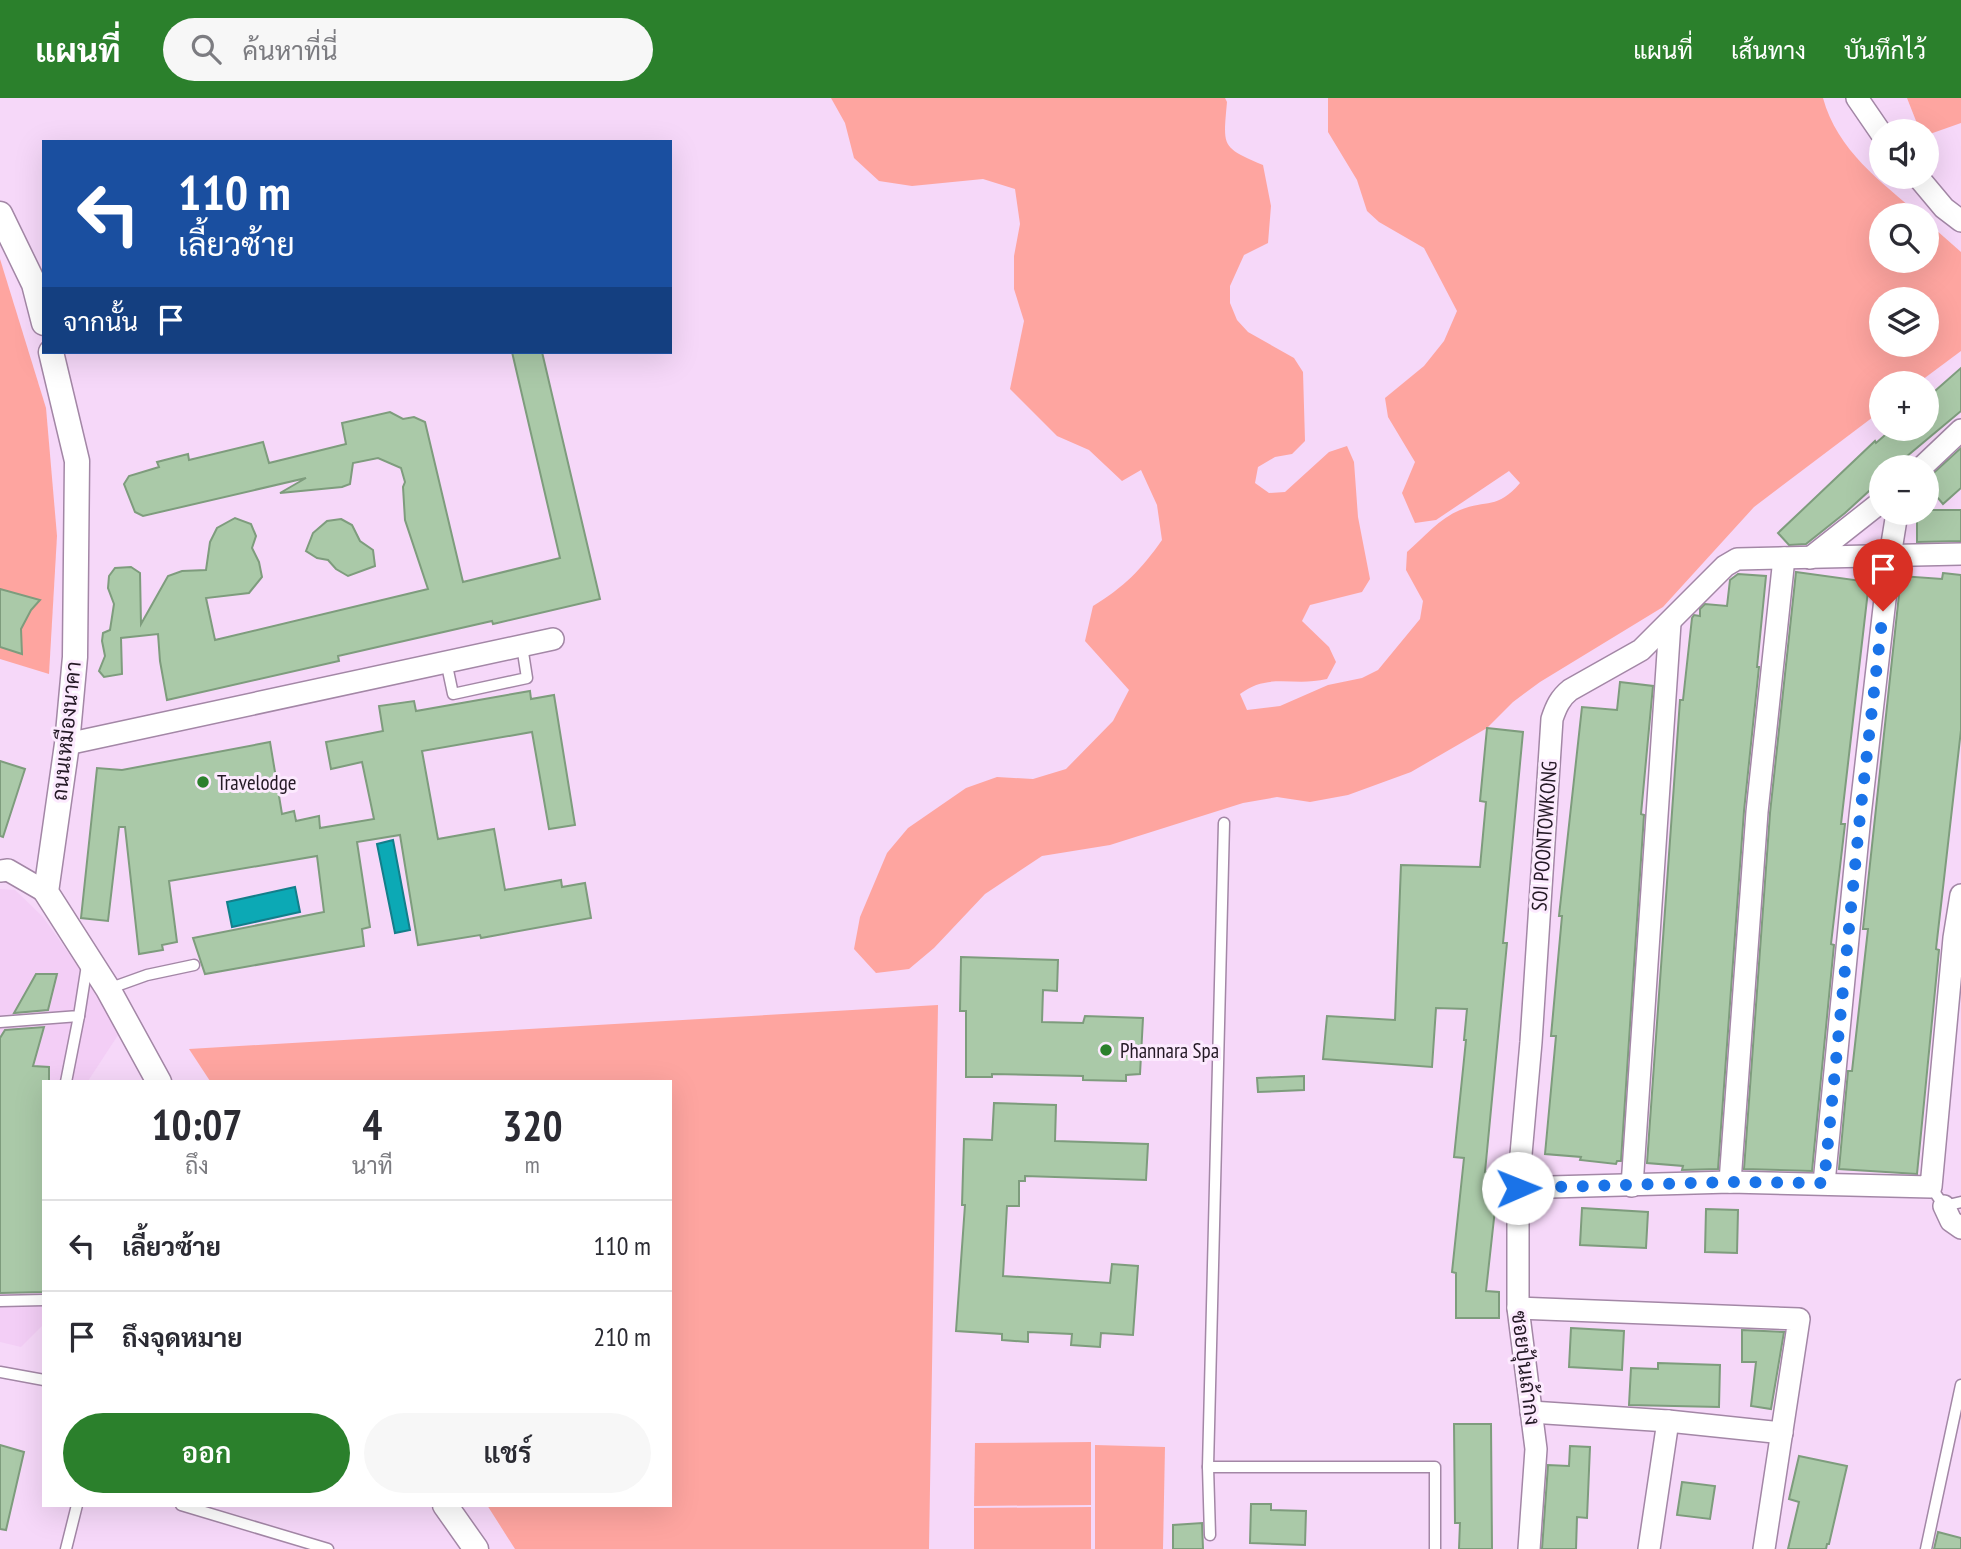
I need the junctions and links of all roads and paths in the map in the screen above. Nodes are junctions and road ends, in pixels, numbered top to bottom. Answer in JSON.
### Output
{"nodes":[{"id":1,"x":1857,"y":98,"type":"edge"},
{"id":2,"x":1871,"y":119,"type":"edge"},
{"id":3,"x":1928,"y":189,"type":"edge"},
{"id":4,"x":0,"y":214,"type":"edge"},
{"id":5,"x":1961,"y":221,"type":"edge"},
{"id":6,"x":42,"y":315,"type":"edge"},
{"id":7,"x":51,"y":354,"type":"edge"},
{"id":8,"x":1961,"y":430,"type":"edge"},
{"id":9,"x":1935,"y":455,"type":"edge"},
{"id":10,"x":1869,"y":511,"type":"edge"},
{"id":11,"x":1895,"y":525,"type":"edge"},
{"id":12,"x":1961,"y":554,"type":"edge"},
{"id":13,"x":1890,"y":556,"type":"junction"},
{"id":14,"x":1784,"y":558,"type":"junction"},
{"id":15,"x":1810,"y":558,"type":"junction"},
{"id":16,"x":1670,"y":623,"type":"junction"},
{"id":17,"x":553,"y":639,"type":"dead end"},
{"id":18,"x":522,"y":646,"type":"junction"},
{"id":19,"x":446,"y":661,"type":"junction"},
{"id":20,"x":67,"y":744,"type":"junction"},
{"id":21,"x":1224,"y":823,"type":"dead end"},
{"id":22,"x":0,"y":871,"type":"edge"},
{"id":23,"x":46,"y":892,"type":"junction"},
{"id":24,"x":1961,"y":895,"type":"edge"},
{"id":25,"x":88,"y":959,"type":"junction"},
{"id":26,"x":194,"y":965,"type":"dead end"},
{"id":27,"x":108,"y":989,"type":"junction"},
{"id":28,"x":79,"y":1016,"type":"junction"},
{"id":29,"x":0,"y":1022,"type":"edge"},
{"id":30,"x":66,"y":1080,"type":"edge"},
{"id":31,"x":158,"y":1080,"type":"edge"},
{"id":32,"x":1730,"y":1182,"type":"junction"},
{"id":33,"x":1824,"y":1183,"type":"junction"},
{"id":34,"x":1632,"y":1186,"type":"junction"},
{"id":35,"x":1931,"y":1187,"type":"junction"},
{"id":36,"x":1518,"y":1188,"type":"junction"},
{"id":37,"x":1953,"y":1204,"type":"edge"},
{"id":38,"x":1961,"y":1228,"type":"edge"},
{"id":39,"x":42,"y":1300,"type":"edge"},
{"id":40,"x":0,"y":1301,"type":"edge"},
{"id":41,"x":1518,"y":1308,"type":"junction"},
{"id":42,"x":0,"y":1372,"type":"edge"},
{"id":43,"x":42,"y":1380,"type":"edge"},
{"id":44,"x":1961,"y":1385,"type":"edge"},
{"id":45,"x":1531,"y":1412,"type":"junction"},
{"id":46,"x":1668,"y":1421,"type":"junction"},
{"id":47,"x":1782,"y":1433,"type":"junction"},
{"id":48,"x":1208,"y":1467,"type":"junction"},
{"id":49,"x":76,"y":1507,"type":"edge"},
{"id":50,"x":188,"y":1507,"type":"edge"},
{"id":51,"x":446,"y":1507,"type":"edge"},
{"id":52,"x":1210,"y":1535,"type":"dead end"},
{"id":53,"x":66,"y":1549,"type":"edge"},
{"id":54,"x":328,"y":1549,"type":"edge"},
{"id":55,"x":476,"y":1549,"type":"edge"},
{"id":56,"x":1435,"y":1549,"type":"edge"},
{"id":57,"x":1529,"y":1549,"type":"edge"},
{"id":58,"x":1648,"y":1549,"type":"edge"},
{"id":59,"x":1764,"y":1549,"type":"edge"},
{"id":60,"x":1926,"y":1549,"type":"edge"}],
"edges":[{"from":1,"to":2,"type":"street"},
{"from":3,"to":5,"type":"street"},
{"from":4,"to":6,"type":"street"},
{"from":7,"to":20,"type":"street","name":"ถนนเหมืองนาคา"},
{"from":8,"to":9,"type":"street"},
{"from":10,"to":15,"type":"street"},
{"from":11,"to":13,"type":"street"},
{"from":12,"to":13,"type":"street"},
{"from":13,"to":15,"type":"street"},
{"from":13,"to":33,"type":"street"},
{"from":14,"to":15,"type":"street"},
{"from":14,"to":16,"type":"street","name":"SOI POONTOWKONG"},
{"from":14,"to":32,"type":"street"},
{"from":16,"to":34,"type":"street"},
{"from":16,"to":36,"type":"street","name":"SOI POONTOWKONG"},
{"from":17,"to":18,"type":"street"},
{"from":18,"to":19,"type":"street"},
{"from":18,"to":19,"type":"lane"},
{"from":19,"to":20,"type":"street"},
{"from":20,"to":23,"type":"street","name":"ถนนเหมืองนาคา"},
{"from":21,"to":48,"type":"lane"},
{"from":22,"to":23,"type":"street"},
{"from":23,"to":25,"type":"street"},
{"from":24,"to":35,"type":"street"},
{"from":25,"to":27,"type":"street"},
{"from":25,"to":28,"type":"lane"},
{"from":26,"to":27,"type":"lane"},
{"from":27,"to":31,"type":"street"},
{"from":28,"to":29,"type":"lane"},
{"from":28,"to":30,"type":"lane"},
{"from":32,"to":33,"type":"street"},
{"from":32,"to":34,"type":"street"},
{"from":33,"to":35,"type":"street"},
{"from":34,"to":36,"type":"street"},
{"from":35,"to":37,"type":"lane"},
{"from":36,"to":41,"type":"street","name":"ซอยปุ้นเถ้ากง"},
{"from":37,"to":38,"type":"street"},
{"from":39,"to":40,"type":"lane"},
{"from":41,"to":45,"type":"street","name":"ซอยปุ้นเถ้ากง"},
{"from":41,"to":47,"type":"street"},
{"from":42,"to":43,"type":"lane"},
{"from":44,"to":60,"type":"lane"},
{"from":45,"to":46,"type":"street"},
{"from":45,"to":57,"type":"street","name":"ซอยปุ้นเถ้ากง"},
{"from":46,"to":47,"type":"street"},
{"from":46,"to":58,"type":"street"},
{"from":47,"to":59,"type":"street"},
{"from":48,"to":52,"type":"lane"},
{"from":48,"to":56,"type":"lane"},
{"from":49,"to":53,"type":"lane"},
{"from":50,"to":54,"type":"lane"},
{"from":51,"to":55,"type":"street"}]}
